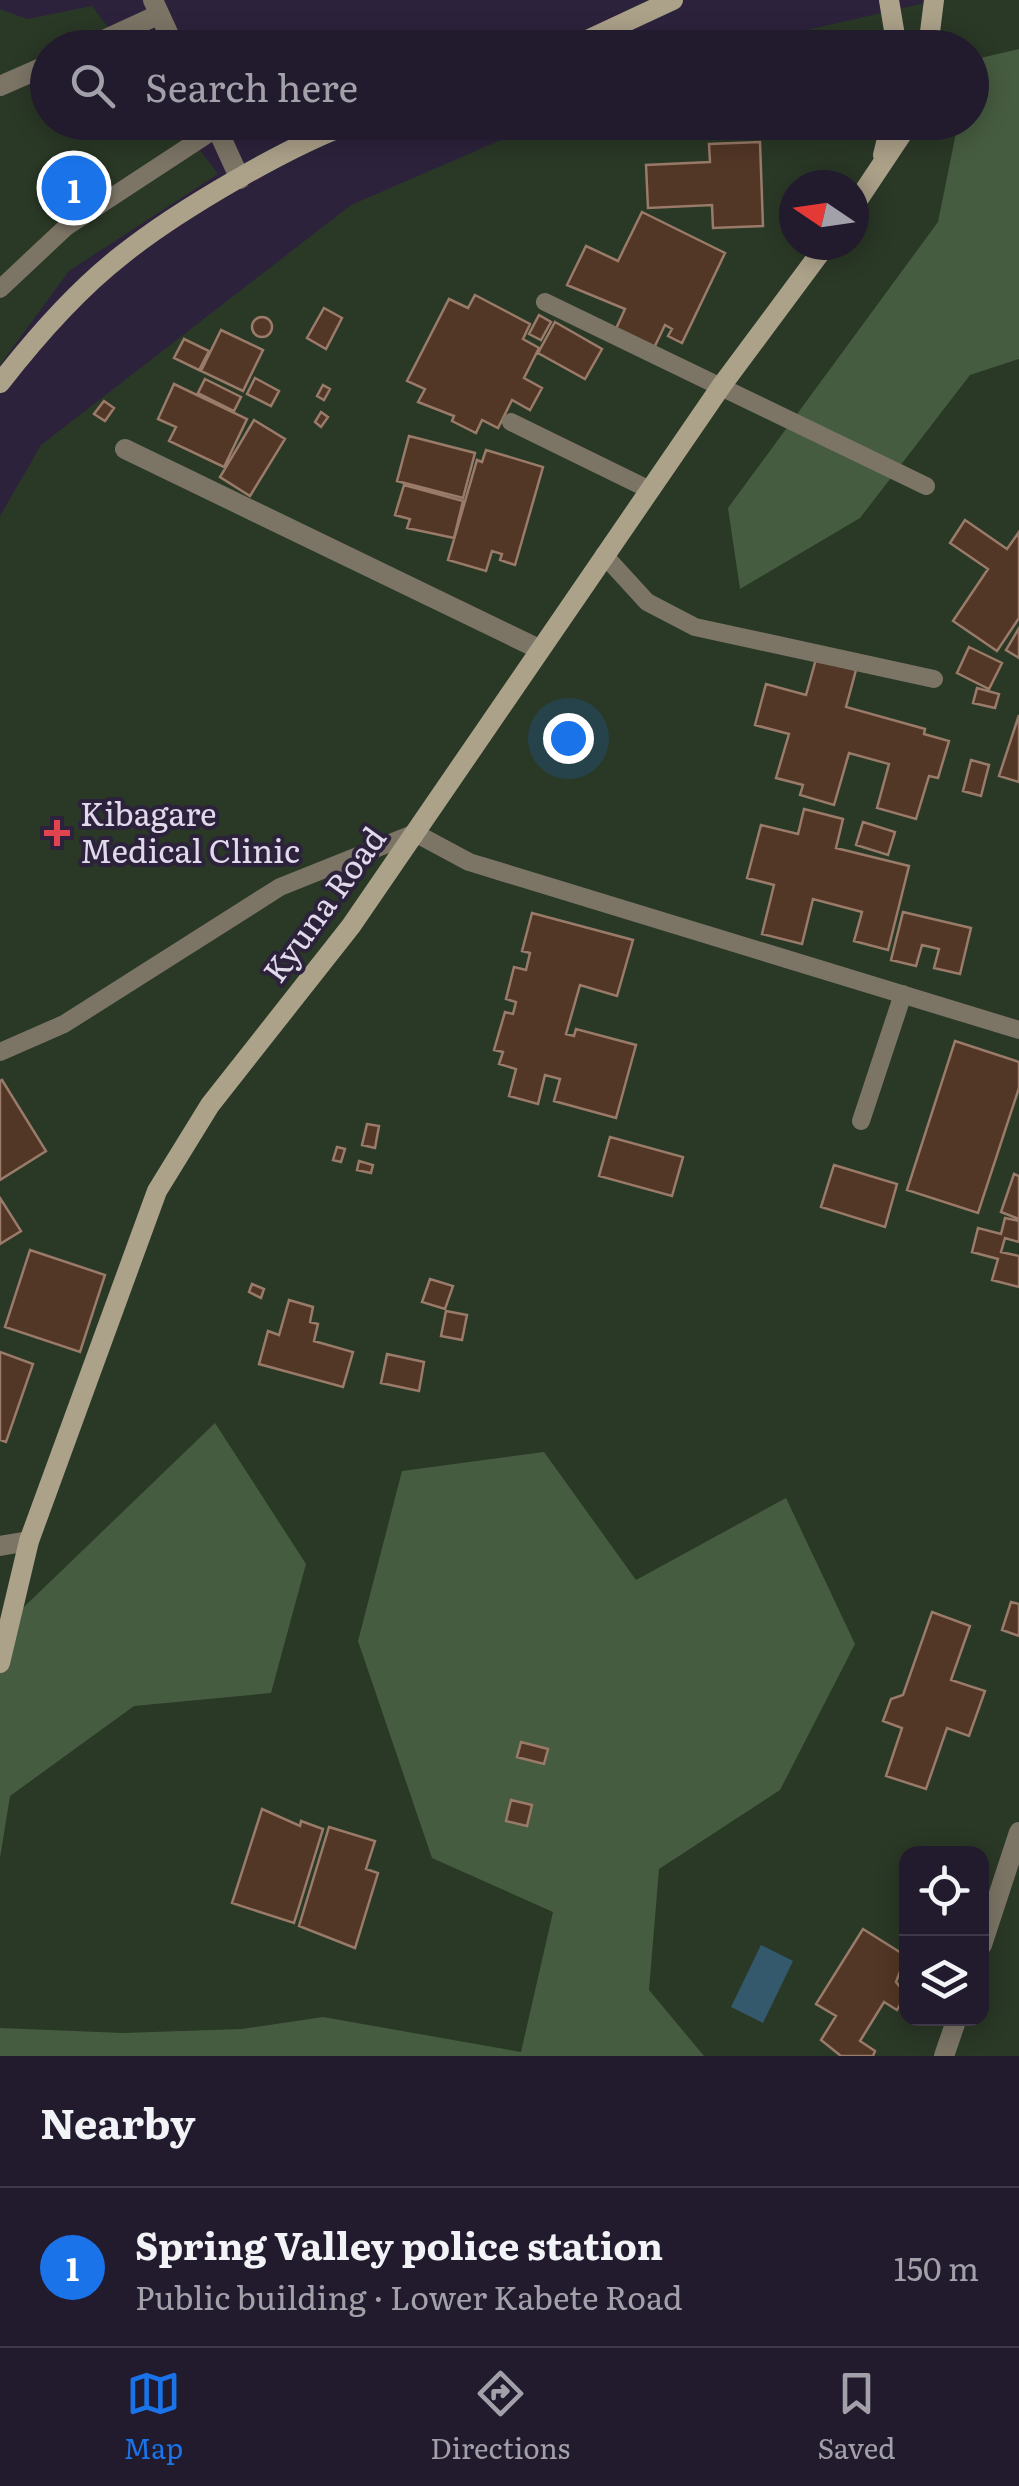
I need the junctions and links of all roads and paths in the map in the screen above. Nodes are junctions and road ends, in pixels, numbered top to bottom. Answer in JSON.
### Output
{"nodes":[{"id":1,"x":673,"y":0,"type":"edge"},
{"id":2,"x":890,"y":0,"type":"edge"},
{"id":3,"x":934,"y":0,"type":"edge"},
{"id":4,"x":158,"y":5,"type":"edge"},
{"id":5,"x":116,"y":30,"type":"edge"},
{"id":6,"x":168,"y":30,"type":"edge"},
{"id":7,"x":609,"y":30,"type":"edge"},
{"id":8,"x":894,"y":30,"type":"edge"},
{"id":9,"x":930,"y":30,"type":"edge"},
{"id":10,"x":30,"y":73,"type":"edge"},
{"id":11,"x":0,"y":86,"type":"edge"},
{"id":12,"x":194,"y":140,"type":"edge"},
{"id":13,"x":223,"y":140,"type":"edge"},
{"id":14,"x":319,"y":140,"type":"edge"},
{"id":15,"x":887,"y":140,"type":"edge"},
{"id":16,"x":899,"y":140,"type":"edge"},
{"id":17,"x":880,"y":172,"type":"junction"},
{"id":18,"x":240,"y":179,"type":"junction"},
{"id":19,"x":869,"y":186,"type":"edge"},
{"id":20,"x":815,"y":260,"type":"edge"},
{"id":21,"x":0,"y":289,"type":"edge"},
{"id":22,"x":545,"y":302,"type":"dead end"},
{"id":23,"x":0,"y":383,"type":"edge"},
{"id":24,"x":722,"y":385,"type":"junction"},
{"id":25,"x":511,"y":422,"type":"dead end"},
{"id":26,"x":125,"y":450,"type":"dead end"},
{"id":27,"x":926,"y":486,"type":"dead end"},
{"id":28,"x":650,"y":490,"type":"junction"},
{"id":29,"x":604,"y":556,"type":"junction"},
{"id":30,"x":539,"y":649,"type":"junction"},
{"id":31,"x":934,"y":679,"type":"dead end"},
{"id":32,"x":415,"y":832,"type":"junction"},
{"id":33,"x":903,"y":994,"type":"junction"},
{"id":34,"x":1019,"y":1030,"type":"edge"},
{"id":35,"x":0,"y":1052,"type":"edge"},
{"id":36,"x":862,"y":1121,"type":"dead end"},
{"id":37,"x":30,"y":1542,"type":"junction"},
{"id":38,"x":0,"y":1546,"type":"edge"},
{"id":39,"x":0,"y":1663,"type":"edge"},
{"id":40,"x":1019,"y":1832,"type":"edge"},
{"id":41,"x":985,"y":1936,"type":"edge"},
{"id":42,"x":954,"y":2026,"type":"edge"},
{"id":43,"x":944,"y":2056,"type":"edge"}],
"edges":[{"from":1,"to":7,"type":"main road"},
{"from":2,"to":8,"type":"main road"},
{"from":3,"to":9,"type":"main road"},
{"from":4,"to":5,"type":"street"},
{"from":4,"to":6,"type":"street"},
{"from":10,"to":11,"type":"street"},
{"from":12,"to":21,"type":"lane"},
{"from":13,"to":18,"type":"street"},
{"from":14,"to":18,"type":"main road"},
{"from":15,"to":17,"type":"main road"},
{"from":16,"to":17,"type":"main road"},
{"from":17,"to":19,"type":"main road"},
{"from":18,"to":23,"type":"main road"},
{"from":20,"to":24,"type":"main road","name":"Kyuna Road"},
{"from":22,"to":24,"type":"lane"},
{"from":24,"to":27,"type":"lane"},
{"from":24,"to":28,"type":"main road","name":"Kyuna Road"},
{"from":25,"to":28,"type":"lane"},
{"from":26,"to":30,"type":"street"},
{"from":28,"to":29,"type":"main road","name":"Kyuna Road"},
{"from":29,"to":30,"type":"main road","name":"Kyuna Road"},
{"from":29,"to":31,"type":"lane"},
{"from":30,"to":32,"type":"main road","name":"Kyuna Road"},
{"from":32,"to":33,"type":"lane"},
{"from":32,"to":35,"type":"lane"},
{"from":32,"to":37,"type":"main road","name":"Kyuna Road"},
{"from":33,"to":34,"type":"lane"},
{"from":33,"to":36,"type":"lane"},
{"from":37,"to":38,"type":"street"},
{"from":37,"to":39,"type":"main road","name":"Kyuna Road"},
{"from":40,"to":41,"type":"street"},
{"from":42,"to":43,"type":"street"}]}
